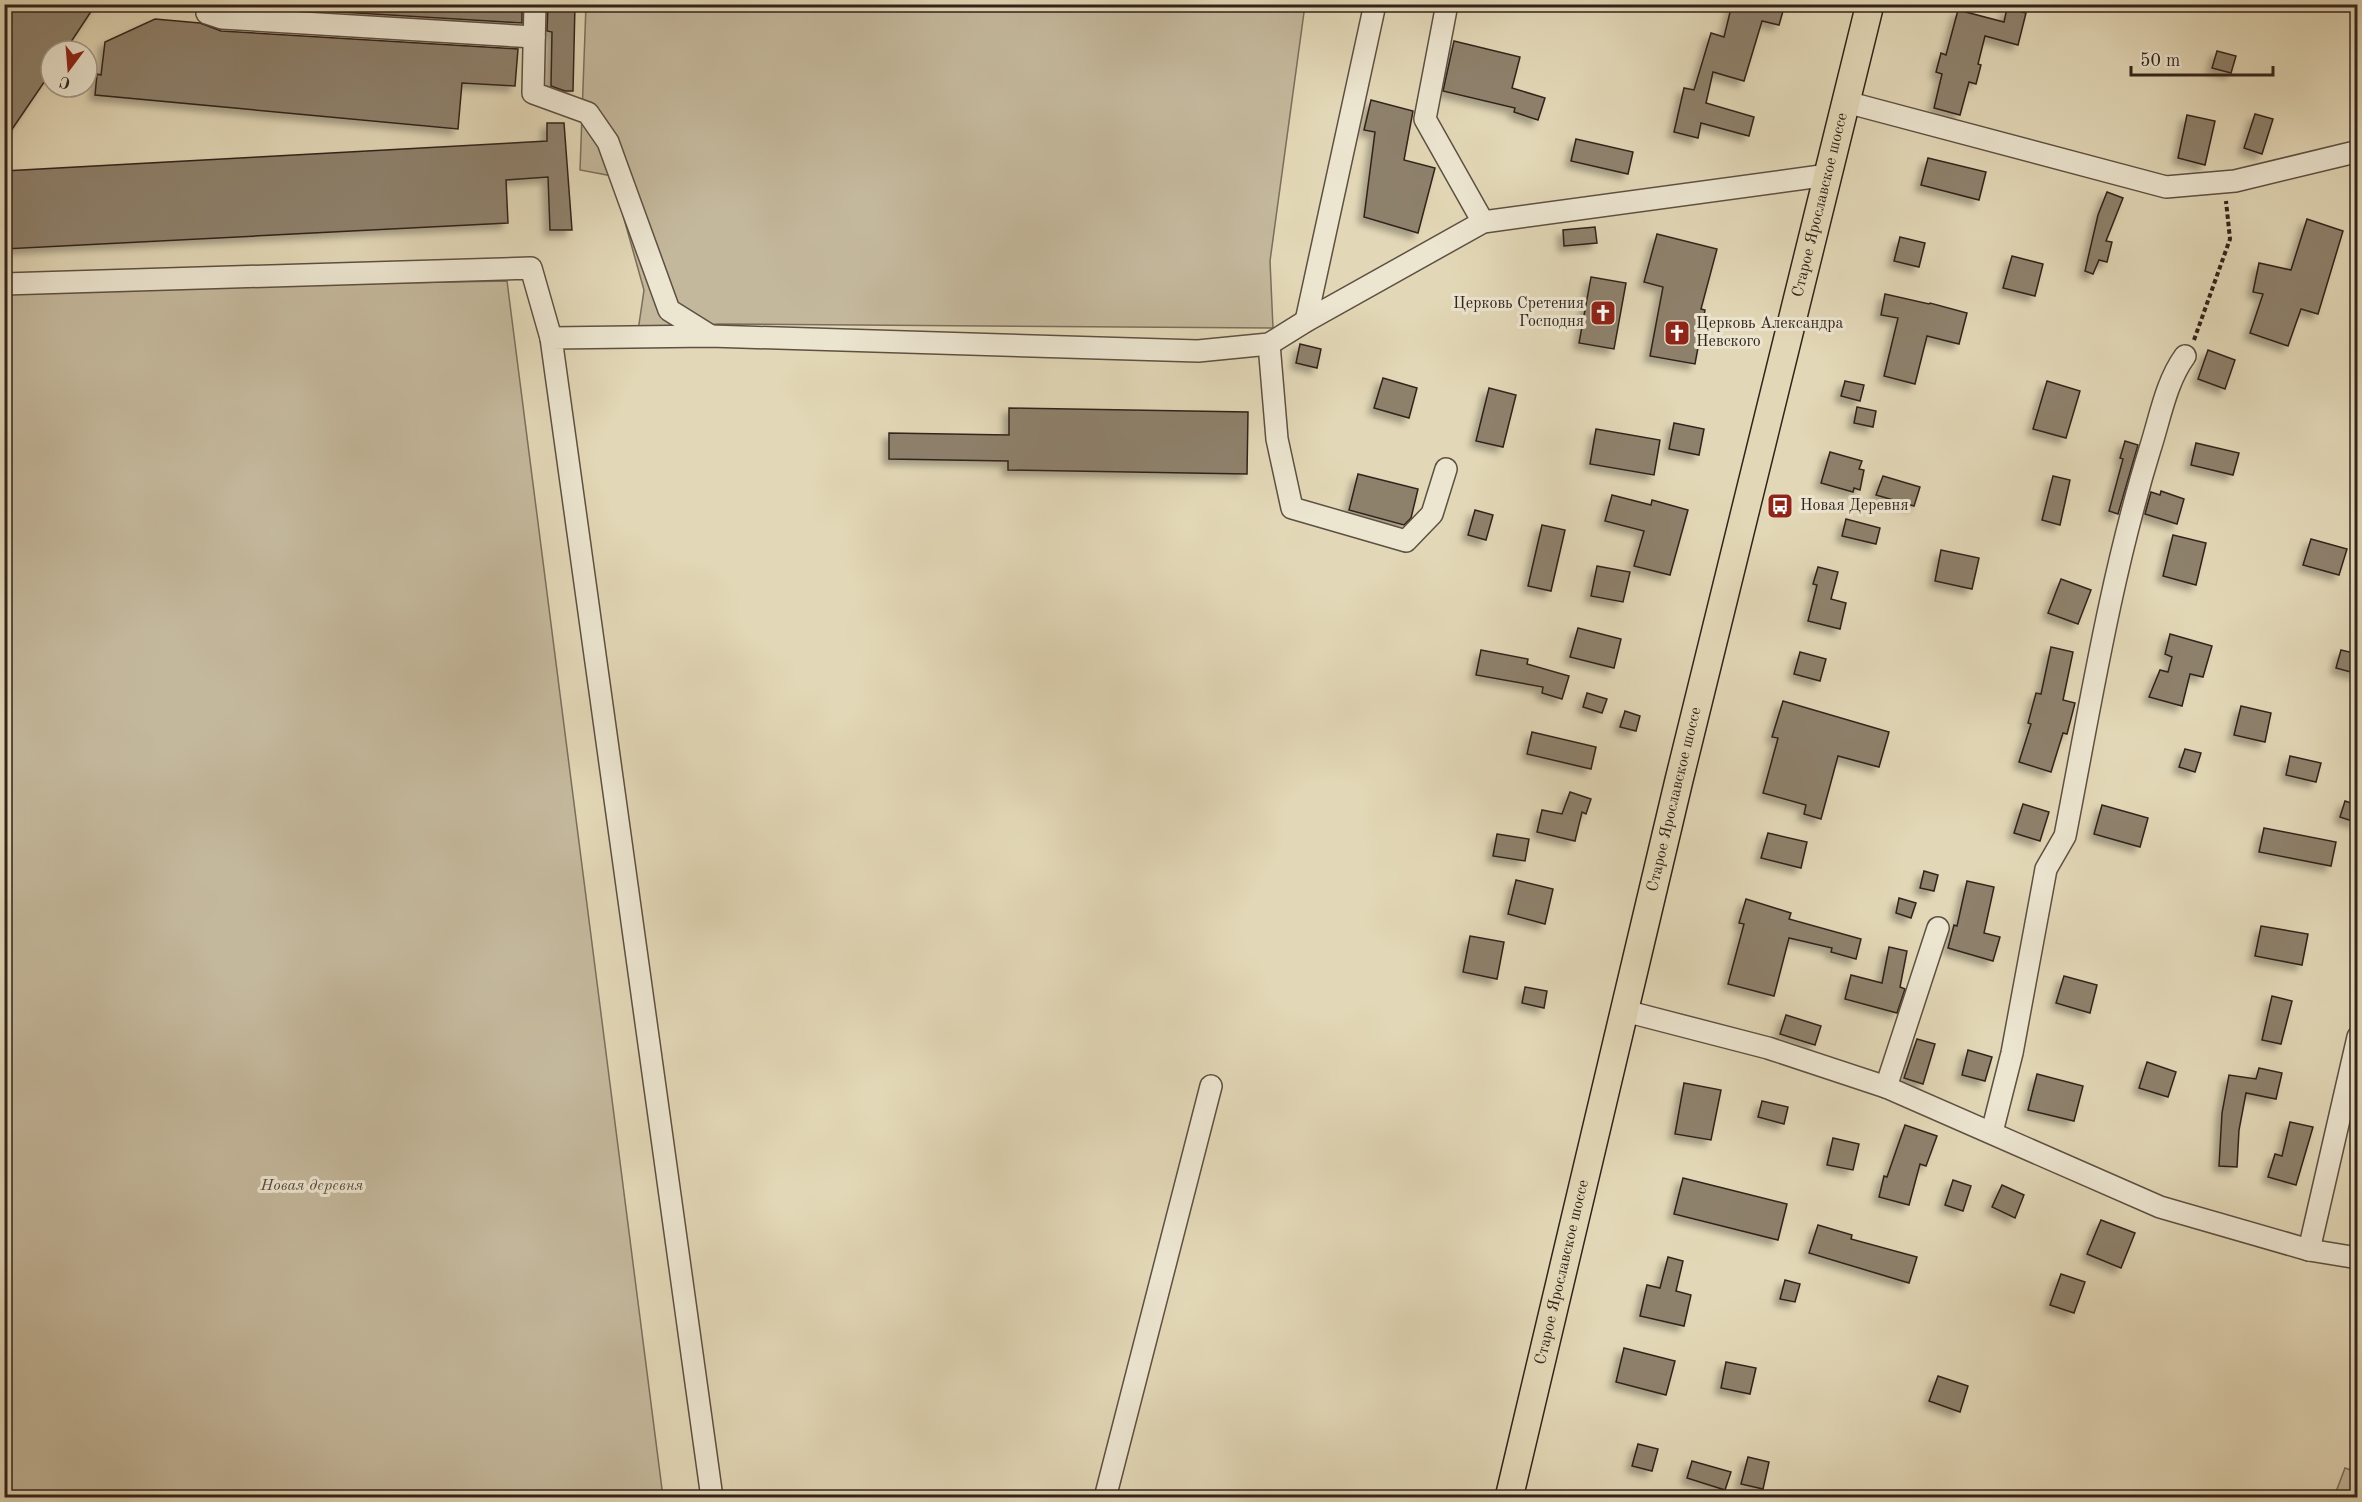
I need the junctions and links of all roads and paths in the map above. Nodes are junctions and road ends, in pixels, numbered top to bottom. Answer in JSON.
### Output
{"nodes":[{"id":1,"x":212,"y":4,"type":"edge"},
{"id":2,"x":535,"y":4,"type":"edge"},
{"id":3,"x":1375,"y":4,"type":"edge"},
{"id":4,"x":1447,"y":4,"type":"edge"},
{"id":5,"x":1870,"y":4,"type":"edge"},
{"id":6,"x":534,"y":37,"type":"junction"},
{"id":7,"x":1846,"y":102,"type":"junction"},
{"id":8,"x":2358,"y":154,"type":"edge"},
{"id":9,"x":1828,"y":175,"type":"junction"},
{"id":10,"x":2225,"y":182,"type":"junction"},
{"id":11,"x":1484,"y":222,"type":"junction"},
{"id":12,"x":4,"y":284,"type":"edge"},
{"id":13,"x":1306,"y":321,"type":"junction"},
{"id":14,"x":710,"y":336,"type":"junction"},
{"id":15,"x":551,"y":338,"type":"junction"},
{"id":16,"x":1269,"y":344,"type":"junction"},
{"id":17,"x":2185,"y":356,"type":"joint"},
{"id":18,"x":1446,"y":469,"type":"dead end"},
{"id":19,"x":1938,"y":928,"type":"dead end"},
{"id":20,"x":1625,"y":1011,"type":"junction"},
{"id":21,"x":2358,"y":1037,"type":"edge"},
{"id":22,"x":1211,"y":1086,"type":"dead end"},
{"id":23,"x":1886,"y":1087,"type":"junction"},
{"id":24,"x":1992,"y":1132,"type":"junction"},
{"id":25,"x":2309,"y":1250,"type":"junction"},
{"id":26,"x":2358,"y":1258,"type":"edge"},
{"id":27,"x":712,"y":1497,"type":"edge"},
{"id":28,"x":1105,"y":1497,"type":"edge"},
{"id":29,"x":1509,"y":1497,"type":"edge"}],
"edges":[{"from":1,"to":6,"type":"street"},
{"from":2,"to":6,"type":"street"},
{"from":3,"to":13,"type":"street"},
{"from":4,"to":11,"type":"street"},
{"from":5,"to":7,"type":"main road","name":"Старое Ярославское шоссе"},
{"from":6,"to":14,"type":"street"},
{"from":7,"to":9,"type":"main road","name":"Старое Ярославское шоссе"},
{"from":7,"to":10,"type":"street"},
{"from":8,"to":10,"type":"street"},
{"from":9,"to":11,"type":"street"},
{"from":9,"to":20,"type":"main road","name":"Старое Ярославское шоссе"},
{"from":10,"to":17,"type":"path"},
{"from":11,"to":13,"type":"street"},
{"from":12,"to":15,"type":"street"},
{"from":13,"to":16,"type":"street"},
{"from":14,"to":15,"type":"street"},
{"from":14,"to":16,"type":"street"},
{"from":15,"to":27,"type":"street"},
{"from":16,"to":18,"type":"street"},
{"from":17,"to":24,"type":"street"},
{"from":19,"to":23,"type":"street"},
{"from":20,"to":23,"type":"street"},
{"from":20,"to":29,"type":"main road","name":"Старое Ярославское шоссе"},
{"from":21,"to":25,"type":"street"},
{"from":22,"to":28,"type":"street"},
{"from":23,"to":24,"type":"street"},
{"from":24,"to":25,"type":"street"},
{"from":25,"to":26,"type":"street"}]}
